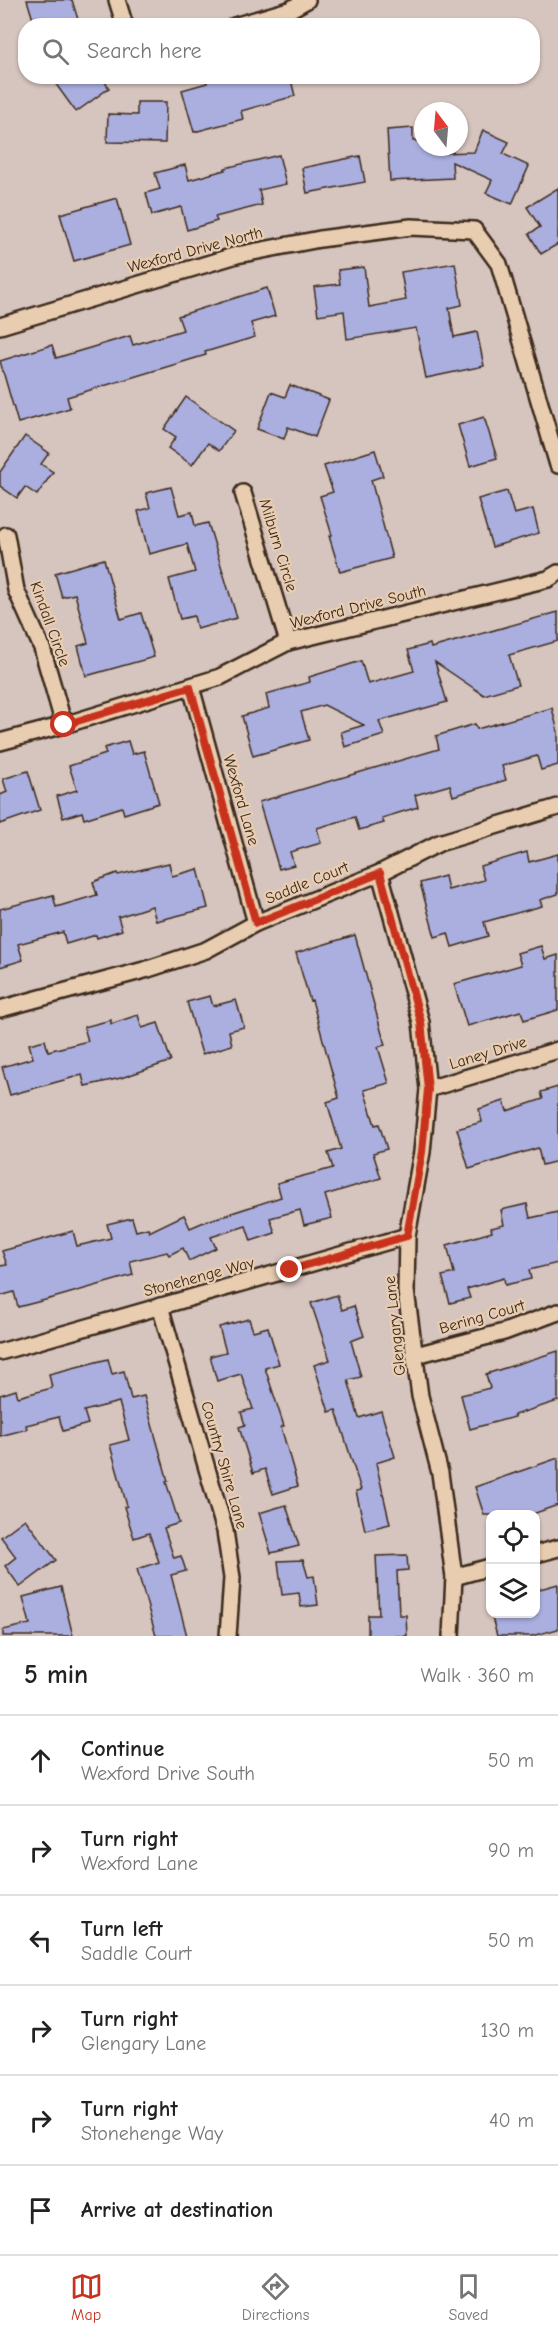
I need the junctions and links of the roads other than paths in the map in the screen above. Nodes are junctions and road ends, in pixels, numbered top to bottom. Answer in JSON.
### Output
{"nodes":[{"id":1,"x":117,"y":0,"type":"edge"},
{"id":2,"x":307,"y":0,"type":"edge"},
{"id":3,"x":123,"y":18,"type":"edge"},
{"id":4,"x":262,"y":18,"type":"edge"},
{"id":5,"x":0,"y":326,"type":"edge"},
{"id":6,"x":558,"y":465,"type":"edge"},
{"id":7,"x":243,"y":493,"type":"dead end"},
{"id":8,"x":6,"y":535,"type":"dead end"},
{"id":9,"x":558,"y":573,"type":"edge"},
{"id":10,"x":288,"y":642,"type":"junction"},
{"id":11,"x":190,"y":687,"type":"junction"},
{"id":12,"x":64,"y":725,"type":"junction"},
{"id":13,"x":0,"y":742,"type":"edge"},
{"id":14,"x":558,"y":807,"type":"edge"},
{"id":15,"x":380,"y":873,"type":"junction"},
{"id":16,"x":256,"y":923,"type":"junction"},
{"id":17,"x":0,"y":1009,"type":"edge"},
{"id":18,"x":558,"y":1050,"type":"edge"},
{"id":19,"x":428,"y":1089,"type":"junction"},
{"id":20,"x":407,"y":1236,"type":"junction"},
{"id":21,"x":160,"y":1306,"type":"junction"},
{"id":22,"x":558,"y":1312,"type":"edge"},
{"id":23,"x":0,"y":1352,"type":"edge"},
{"id":24,"x":416,"y":1355,"type":"junction"},
{"id":25,"x":558,"y":1548,"type":"edge"},
{"id":26,"x":540,"y":1553,"type":"edge"},
{"id":27,"x":486,"y":1568,"type":"edge"},
{"id":28,"x":454,"y":1577,"type":"junction"},
{"id":29,"x":228,"y":1636,"type":"edge"},
{"id":30,"x":451,"y":1636,"type":"edge"}],
"edges":[{"from":1,"to":3,"type":"street"},
{"from":2,"to":4,"type":"street"},
{"from":5,"to":6,"type":"street","name":"Wexford Drive North"},
{"from":7,"to":10,"type":"street","name":"Milburn Circle"},
{"from":8,"to":12,"type":"street","name":"Kindall Circle"},
{"from":9,"to":10,"type":"street","name":"Wexford Drive South"},
{"from":10,"to":11,"type":"street","name":"Wexford Drive South"},
{"from":11,"to":12,"type":"street","name":"Wexford Drive South"},
{"from":11,"to":16,"type":"street","name":"Wexford Lane"},
{"from":12,"to":13,"type":"street","name":"Wexford Drive South"},
{"from":14,"to":15,"type":"street","name":"Saddle Court"},
{"from":15,"to":16,"type":"street","name":"Saddle Court"},
{"from":15,"to":19,"type":"street","name":"Glengary Lane"},
{"from":16,"to":17,"type":"street","name":"Saddle Court"},
{"from":18,"to":19,"type":"street","name":"Laney Drive"},
{"from":19,"to":20,"type":"street","name":"Glengary Lane"},
{"from":20,"to":21,"type":"street","name":"Stonehenge Way"},
{"from":20,"to":24,"type":"street","name":"Glengary Lane"},
{"from":21,"to":23,"type":"street","name":"Stonehenge Way"},
{"from":21,"to":29,"type":"street","name":"Country Shire Lane"},
{"from":22,"to":24,"type":"street","name":"Bering Court"},
{"from":24,"to":28,"type":"street","name":"Glengary Lane"},
{"from":25,"to":26,"type":"street"},
{"from":27,"to":28,"type":"street"},
{"from":28,"to":30,"type":"street","name":"Glengary Lane"}]}
